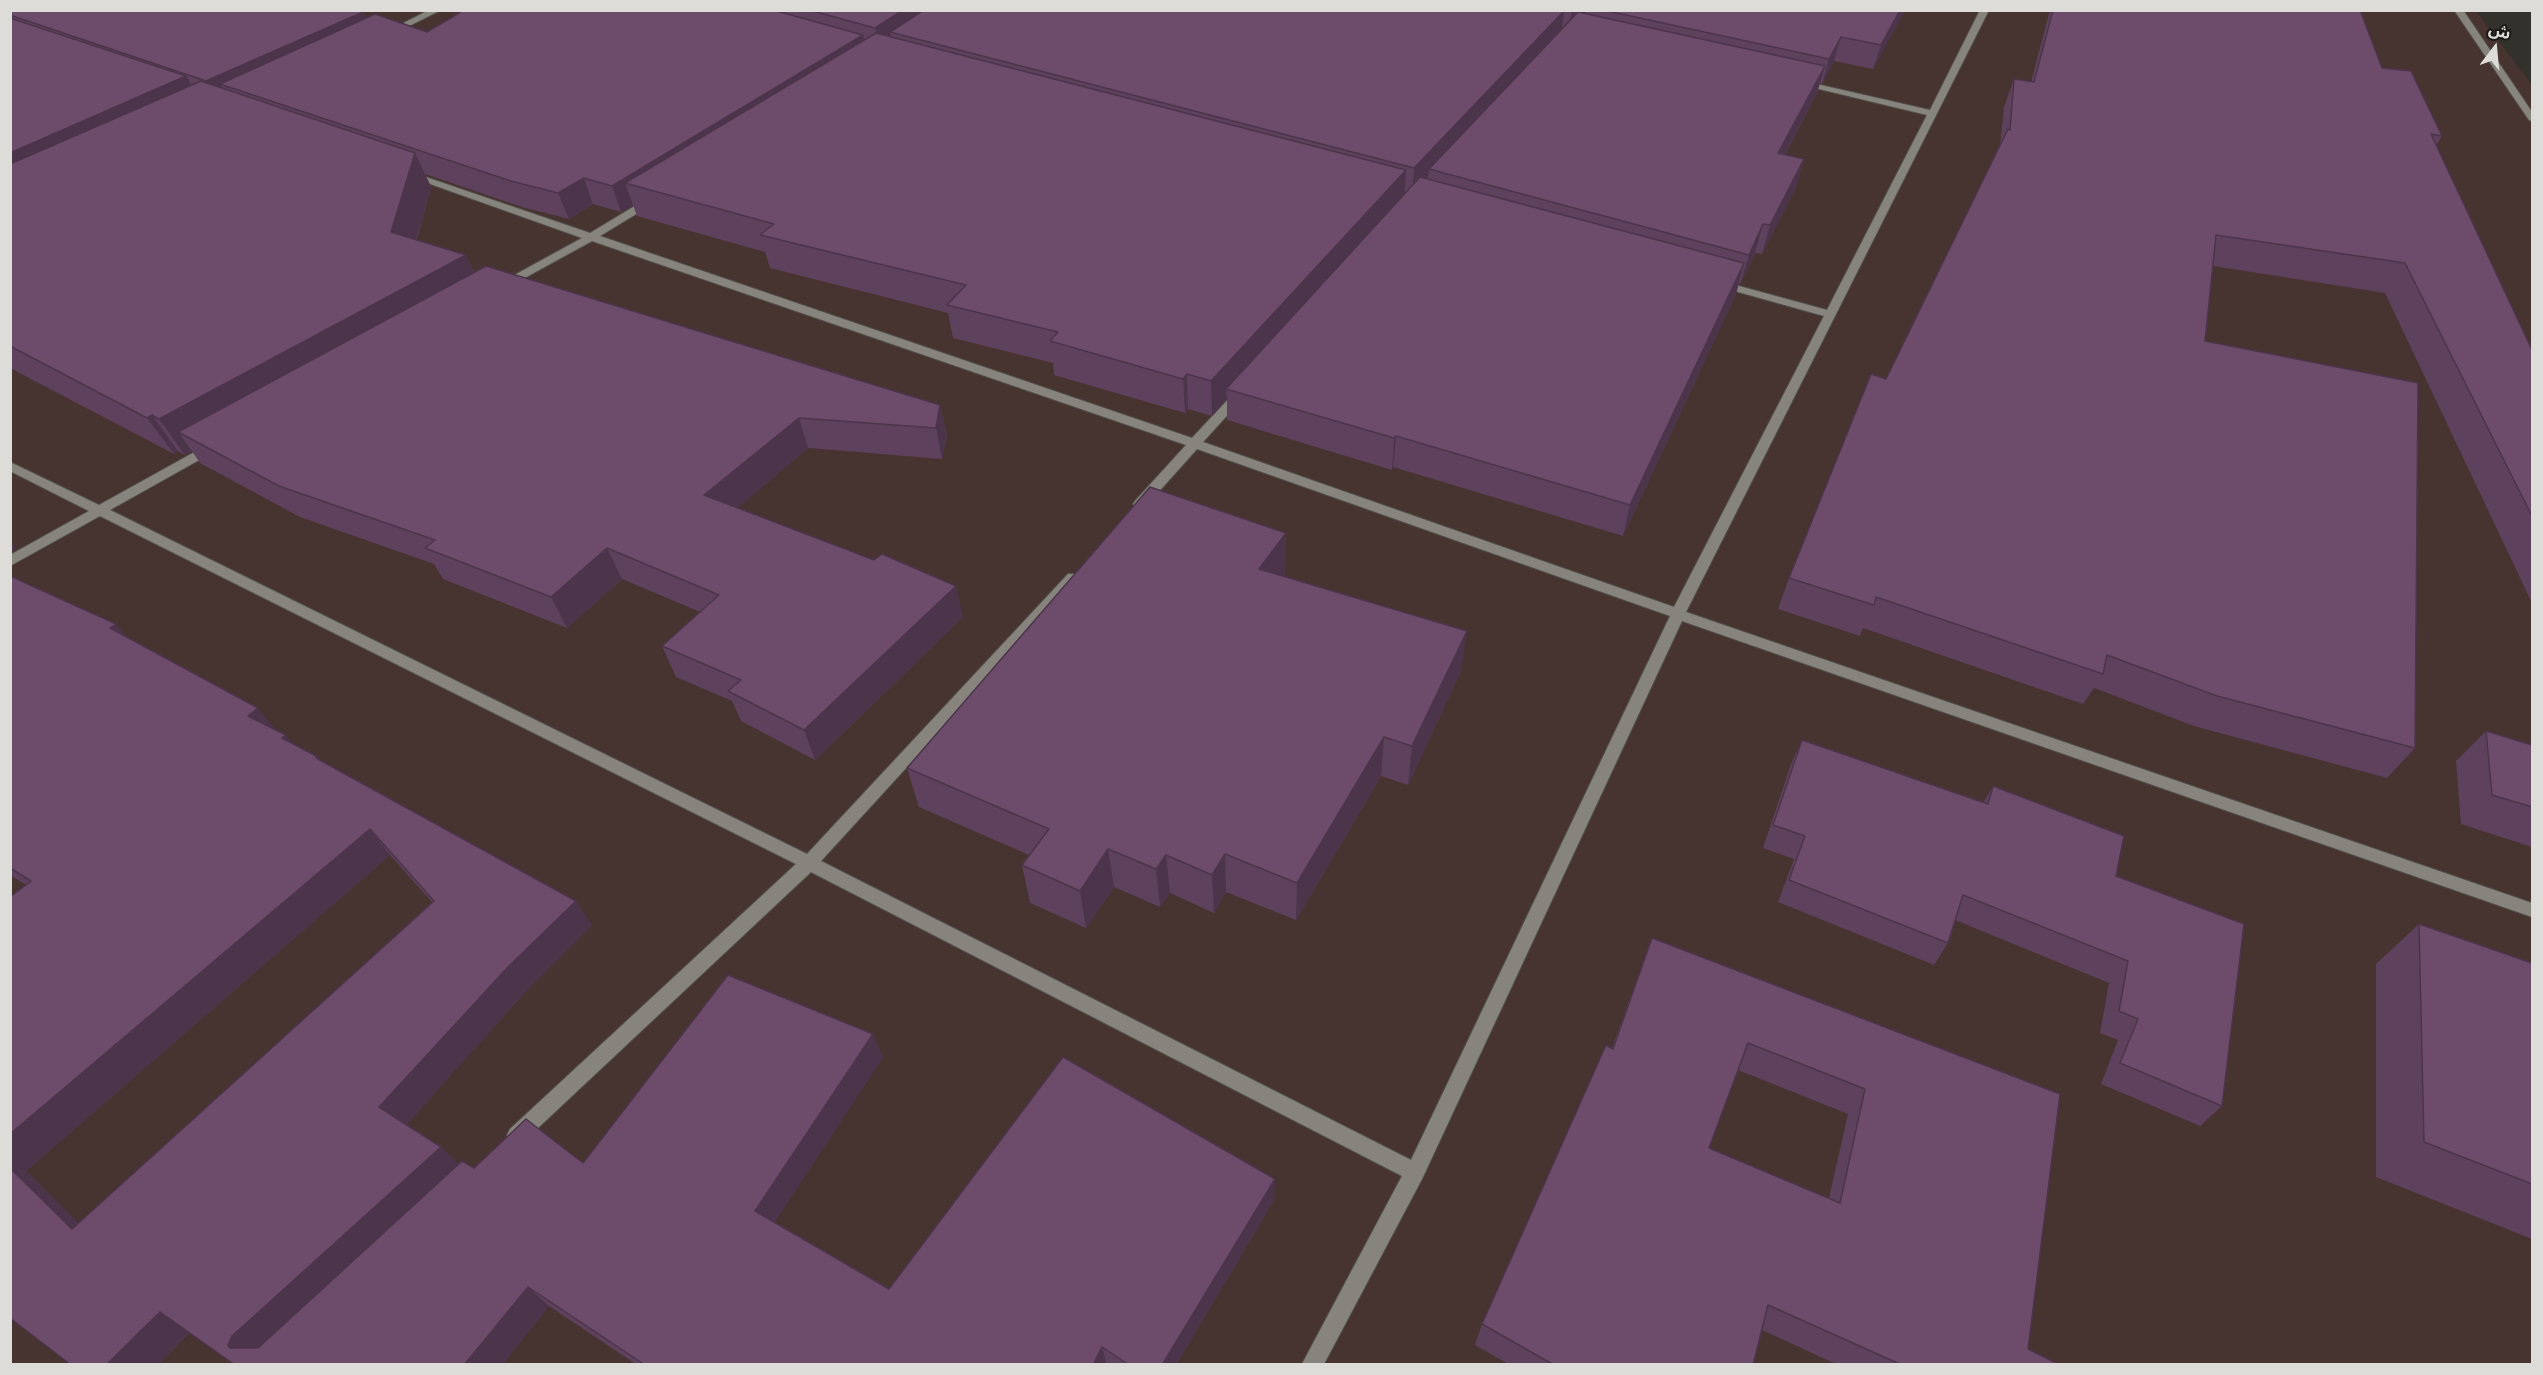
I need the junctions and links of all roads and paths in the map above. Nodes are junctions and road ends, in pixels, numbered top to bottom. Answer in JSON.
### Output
{"nodes":[{"id":1,"x":437,"y":10,"type":"edge"},
{"id":2,"x":1985,"y":10,"type":"edge"},
{"id":3,"x":2458,"y":10,"type":"edge"},
{"id":4,"x":382,"y":35,"type":"edge"},
{"id":5,"x":1793,"y":82,"type":"edge"},
{"id":6,"x":1932,"y":113,"type":"junction"},
{"id":7,"x":2532,"y":118,"type":"edge"},
{"id":8,"x":399,"y":171,"type":"edge"},
{"id":9,"x":661,"y":194,"type":"edge"},
{"id":10,"x":591,"y":237,"type":"junction"},
{"id":11,"x":1704,"y":279,"type":"edge"},
{"id":12,"x":497,"y":289,"type":"edge"},
{"id":13,"x":1830,"y":314,"type":"junction"},
{"id":14,"x":1251,"y":383,"type":"edge"},
{"id":15,"x":226,"y":440,"type":"edge"},
{"id":16,"x":1196,"y":444,"type":"junction"},
{"id":17,"x":10,"y":466,"type":"edge"},
{"id":18,"x":101,"y":509,"type":"junction"},
{"id":19,"x":1132,"y":513,"type":"edge"},
{"id":20,"x":10,"y":561,"type":"edge"},
{"id":21,"x":1083,"y":566,"type":"edge"},
{"id":22,"x":1678,"y":614,"type":"junction"},
{"id":23,"x":809,"y":863,"type":"junction"},
{"id":24,"x":2532,"y":910,"type":"edge"},
{"id":25,"x":506,"y":1146,"type":"edge"},
{"id":26,"x":1415,"y":1172,"type":"junction"},
{"id":27,"x":1313,"y":1365,"type":"edge"}],
"edges":[{"from":1,"to":4,"type":"street"},
{"from":2,"to":6,"type":"street"},
{"from":3,"to":7,"type":"street"},
{"from":5,"to":6,"type":"street"},
{"from":6,"to":13,"type":"street"},
{"from":8,"to":10,"type":"street"},
{"from":9,"to":10,"type":"street"},
{"from":10,"to":12,"type":"street"},
{"from":10,"to":16,"type":"street"},
{"from":11,"to":13,"type":"street"},
{"from":13,"to":22,"type":"street"},
{"from":14,"to":16,"type":"street"},
{"from":15,"to":18,"type":"street"},
{"from":16,"to":19,"type":"street"},
{"from":16,"to":22,"type":"street"},
{"from":17,"to":18,"type":"street"},
{"from":18,"to":20,"type":"street"},
{"from":18,"to":23,"type":"street"},
{"from":21,"to":23,"type":"street"},
{"from":22,"to":24,"type":"street"},
{"from":22,"to":26,"type":"street"},
{"from":23,"to":25,"type":"street"},
{"from":23,"to":26,"type":"street"},
{"from":26,"to":27,"type":"street"}]}
